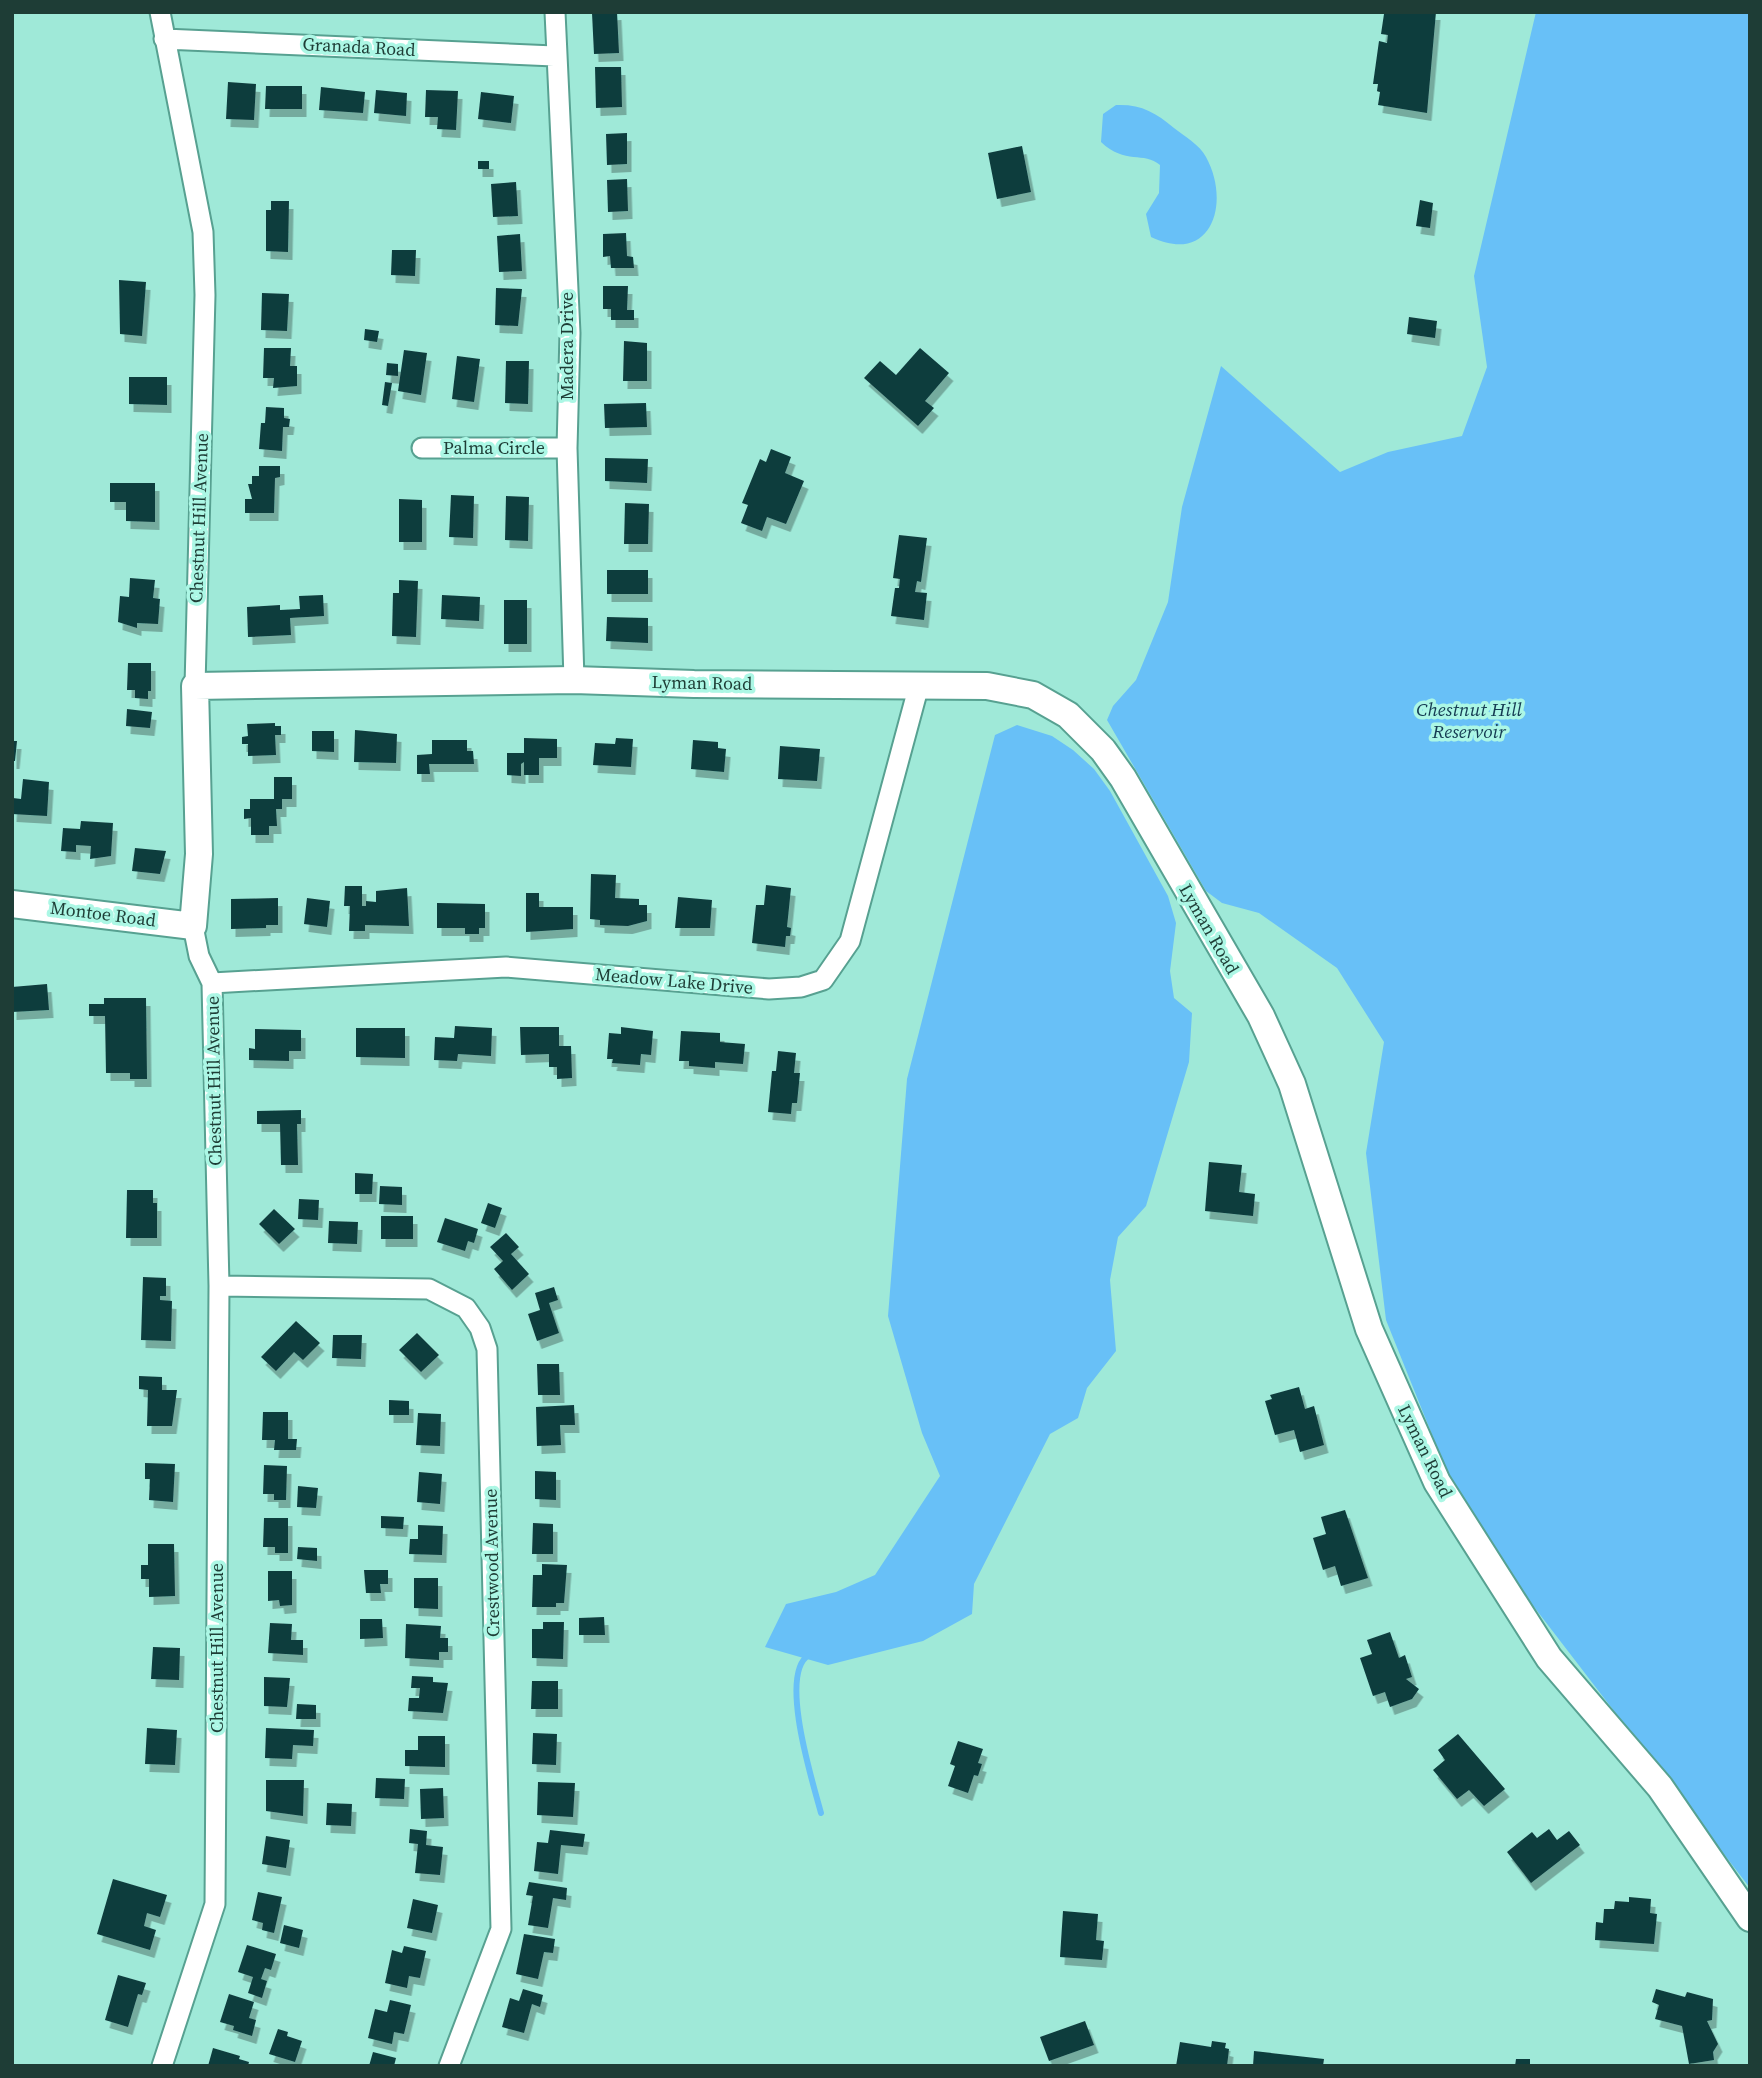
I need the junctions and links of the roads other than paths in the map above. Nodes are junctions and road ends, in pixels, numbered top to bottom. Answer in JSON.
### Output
{"nodes":[{"id":1,"x":160,"y":12,"type":"edge"},
{"id":2,"x":555,"y":12,"type":"edge"},
{"id":3,"x":164,"y":39,"type":"junction"},
{"id":4,"x":554,"y":56,"type":"junction"},
{"id":5,"x":422,"y":447,"type":"dead end"},
{"id":6,"x":567,"y":447,"type":"junction"},
{"id":7,"x":573,"y":680,"type":"junction"},
{"id":8,"x":919,"y":685,"type":"junction"},
{"id":9,"x":195,"y":686,"type":"junction"},
{"id":10,"x":12,"y":904,"type":"edge"},
{"id":11,"x":193,"y":926,"type":"junction"},
{"id":12,"x":212,"y":983,"type":"junction"},
{"id":13,"x":219,"y":1286,"type":"junction"},
{"id":14,"x":1750,"y":1918,"type":"edge"},
{"id":15,"x":162,"y":2066,"type":"edge"},
{"id":16,"x":449,"y":2066,"type":"edge"}],
"edges":[{"from":1,"to":3,"type":"street","name":"Chestnut Hill Avenue"},
{"from":2,"to":4,"type":"street","name":"Madera Drive"},
{"from":3,"to":4,"type":"street","name":"Granada Road"},
{"from":3,"to":9,"type":"street","name":"Chestnut Hill Avenue"},
{"from":4,"to":6,"type":"street","name":"Madera Drive"},
{"from":5,"to":6,"type":"street","name":"Palma Circle"},
{"from":6,"to":7,"type":"street","name":"Madera Drive"},
{"from":7,"to":8,"type":"street","name":"Lyman Road"},
{"from":7,"to":9,"type":"street","name":"Lyman Road"},
{"from":8,"to":12,"type":"street","name":"Meadow Lake Drive"},
{"from":8,"to":14,"type":"street","name":"Lyman Road"},
{"from":9,"to":11,"type":"street","name":"Chestnut Hill Avenue"},
{"from":10,"to":11,"type":"street","name":"Montoe Road"},
{"from":11,"to":12,"type":"street","name":"Chestnut Hill Avenue"},
{"from":12,"to":13,"type":"street","name":"Chestnut Hill Avenue"},
{"from":13,"to":15,"type":"street","name":"Chestnut Hill Avenue"},
{"from":13,"to":16,"type":"street","name":"Crestwood Avenue"}]}
